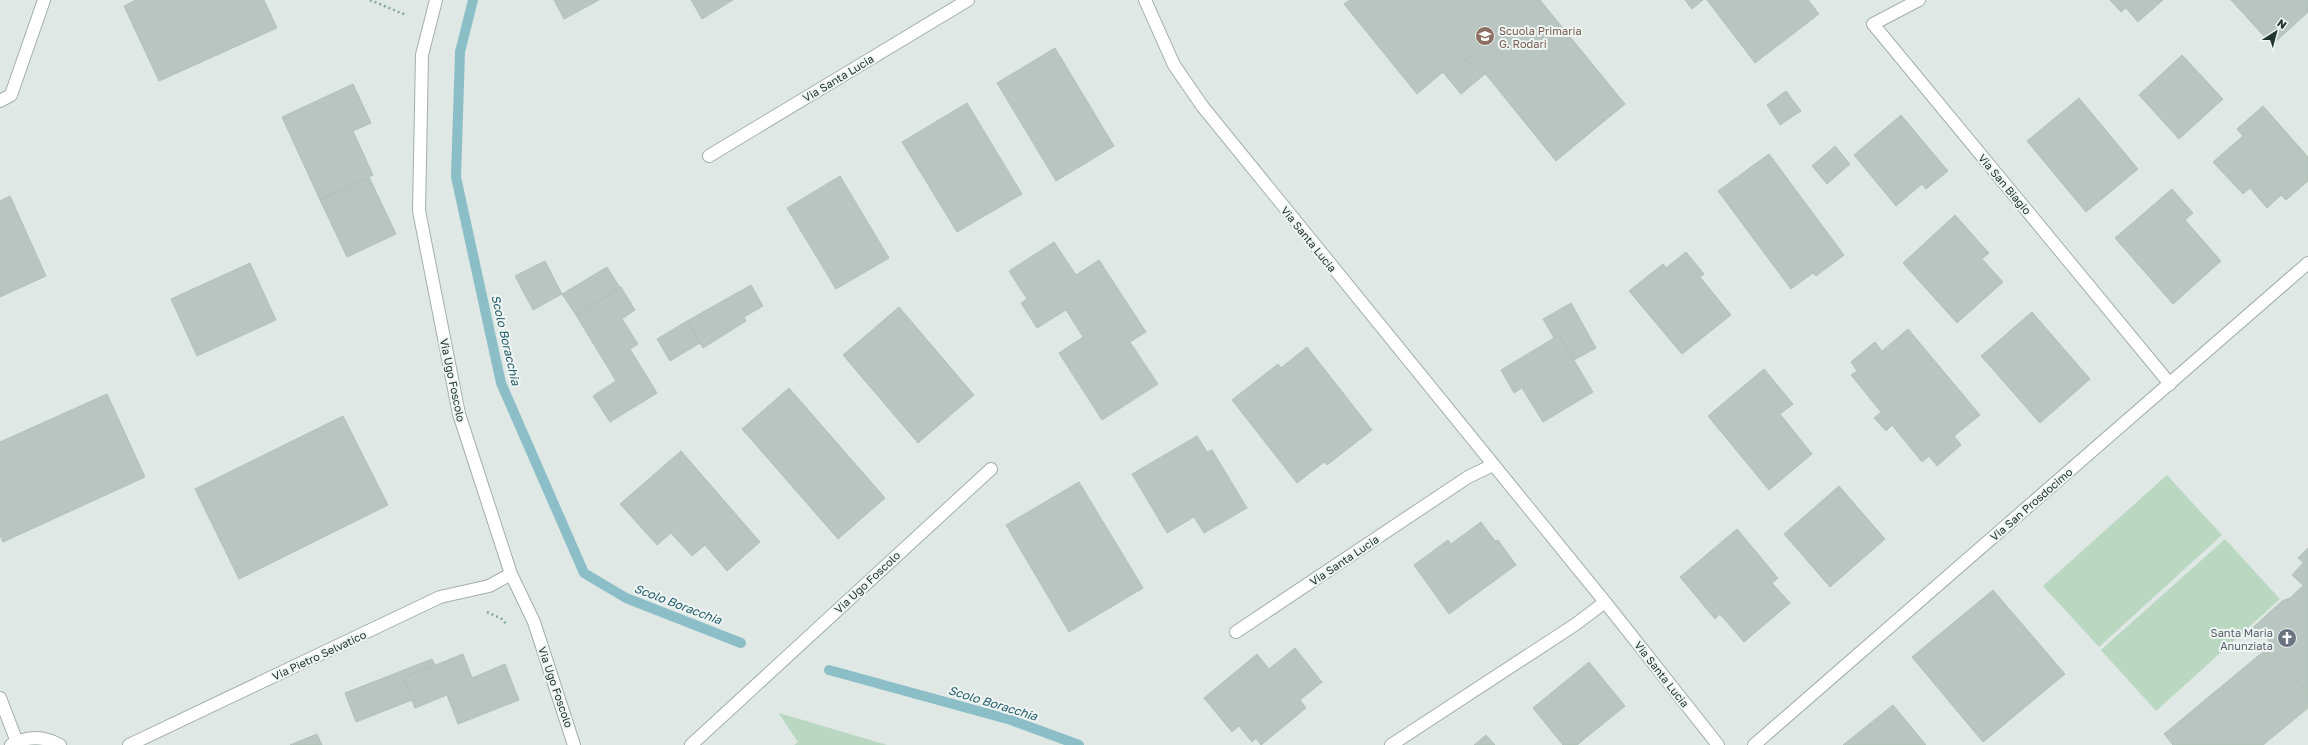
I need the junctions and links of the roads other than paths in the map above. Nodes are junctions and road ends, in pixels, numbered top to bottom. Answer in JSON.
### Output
{"nodes":[{"id":1,"x":44,"y":0,"type":"edge"},
{"id":2,"x":436,"y":0,"type":"edge"},
{"id":3,"x":968,"y":0,"type":"edge"},
{"id":4,"x":1145,"y":0,"type":"edge"},
{"id":5,"x":1920,"y":0,"type":"edge"},
{"id":6,"x":0,"y":101,"type":"edge"},
{"id":7,"x":709,"y":156,"type":"dead end"},
{"id":8,"x":2308,"y":263,"type":"edge"},
{"id":9,"x":2170,"y":384,"type":"junction"},
{"id":10,"x":1493,"y":465,"type":"junction"},
{"id":11,"x":991,"y":469,"type":"dead end"},
{"id":12,"x":511,"y":574,"type":"junction"},
{"id":13,"x":1605,"y":602,"type":"junction"},
{"id":14,"x":1236,"y":632,"type":"dead end"},
{"id":15,"x":0,"y":698,"type":"edge"},
{"id":16,"x":14,"y":743,"type":"edge"},
{"id":17,"x":60,"y":745,"type":"edge"},
{"id":18,"x":129,"y":745,"type":"edge"},
{"id":19,"x":574,"y":745,"type":"edge"},
{"id":20,"x":691,"y":745,"type":"edge"},
{"id":21,"x":1391,"y":745,"type":"edge"},
{"id":22,"x":1718,"y":745,"type":"edge"},
{"id":23,"x":1754,"y":745,"type":"edge"}],
"edges":[{"from":1,"to":6,"type":"street"},
{"from":2,"to":12,"type":"street","name":"Via Ugo Foscolo"},
{"from":3,"to":7,"type":"street","name":"Via Santa Lucia"},
{"from":4,"to":10,"type":"street","name":"Via Santa Lucia"},
{"from":5,"to":9,"type":"street","name":"Via San Biagio"},
{"from":8,"to":9,"type":"street","name":"Via San Prosdocimo"},
{"from":9,"to":23,"type":"street","name":"Via San Prosdocimo"},
{"from":10,"to":13,"type":"street","name":"Via Santa Lucia"},
{"from":10,"to":14,"type":"street","name":"Via Santa Lucia"},
{"from":11,"to":20,"type":"street","name":"Via Ugo Foscolo"},
{"from":12,"to":18,"type":"street","name":"Via Pietro Selvatico"},
{"from":12,"to":19,"type":"street","name":"Via Ugo Foscolo"},
{"from":13,"to":21,"type":"street"},
{"from":13,"to":22,"type":"street","name":"Via Santa Lucia"},
{"from":15,"to":16,"type":"street"},
{"from":16,"to":17,"type":"street"}]}
